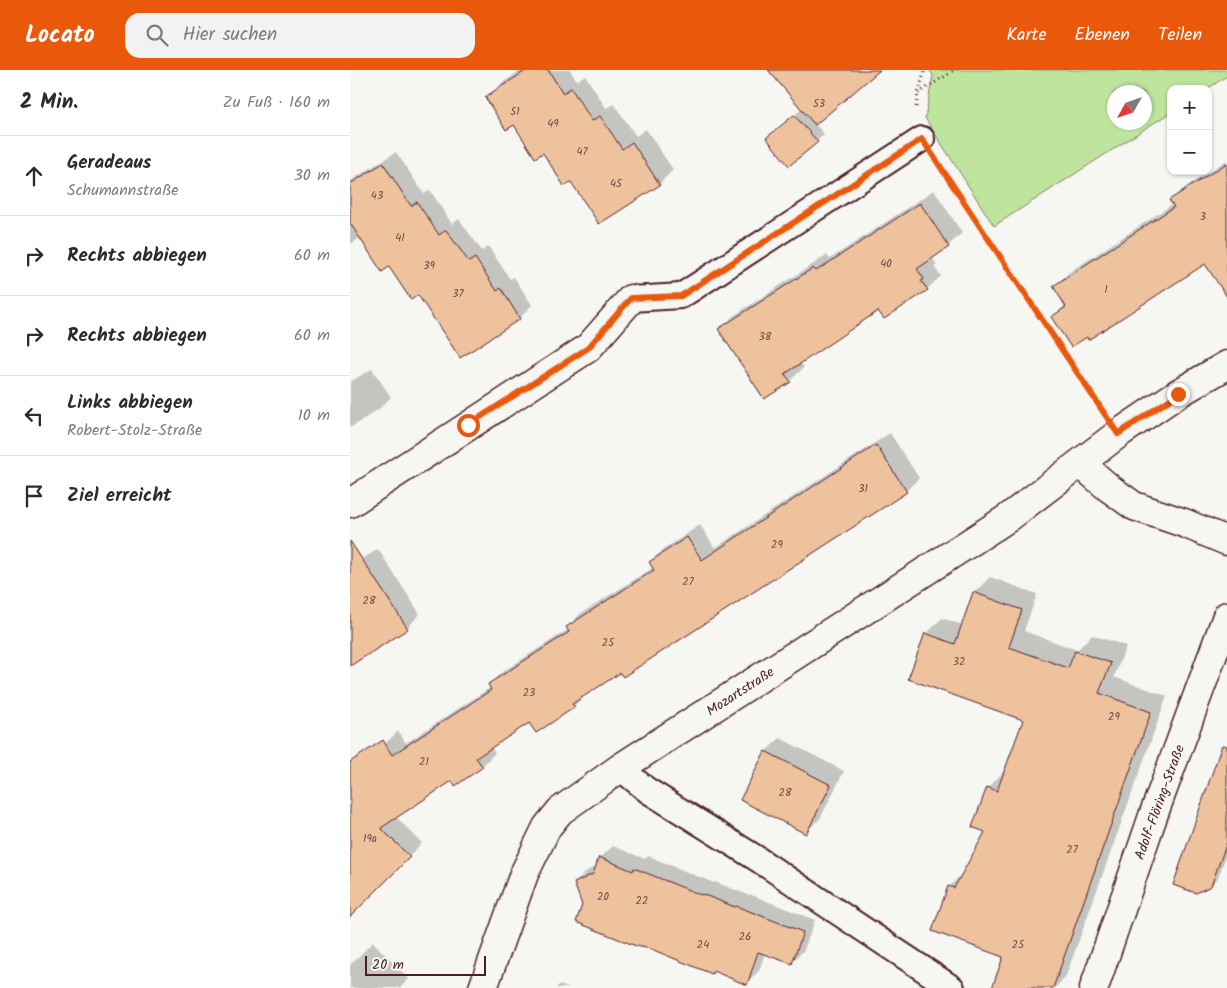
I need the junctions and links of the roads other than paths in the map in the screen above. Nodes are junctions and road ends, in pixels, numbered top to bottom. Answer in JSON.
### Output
{"nodes":[{"id":1,"x":922,"y":139,"type":"road end"},
{"id":2,"x":631,"y":298,"type":"joint"},
{"id":3,"x":1227,"y":365,"type":"edge"},
{"id":4,"x":1082,"y":464,"type":"junction"},
{"id":5,"x":350,"y":503,"type":"edge"},
{"id":6,"x":1227,"y":542,"type":"edge"},
{"id":7,"x":1227,"y":616,"type":"edge"},
{"id":8,"x":620,"y":768,"type":"junction"},
{"id":9,"x":483,"y":988,"type":"edge"},
{"id":10,"x":952,"y":988,"type":"edge"},
{"id":11,"x":1094,"y":988,"type":"edge"}],
"edges":[{"from":1,"to":2,"type":"lane"},
{"from":2,"to":5,"type":"street"},
{"from":3,"to":4,"type":"street","name":"Mozartstraße"},
{"from":4,"to":6,"type":"street"},
{"from":4,"to":8,"type":"street","name":"Mozartstraße"},
{"from":7,"to":11,"type":"street","name":"Adolf-Flöring-Straße"},
{"from":8,"to":9,"type":"street","name":"Mozartstraße"},
{"from":8,"to":10,"type":"lane"}]}
